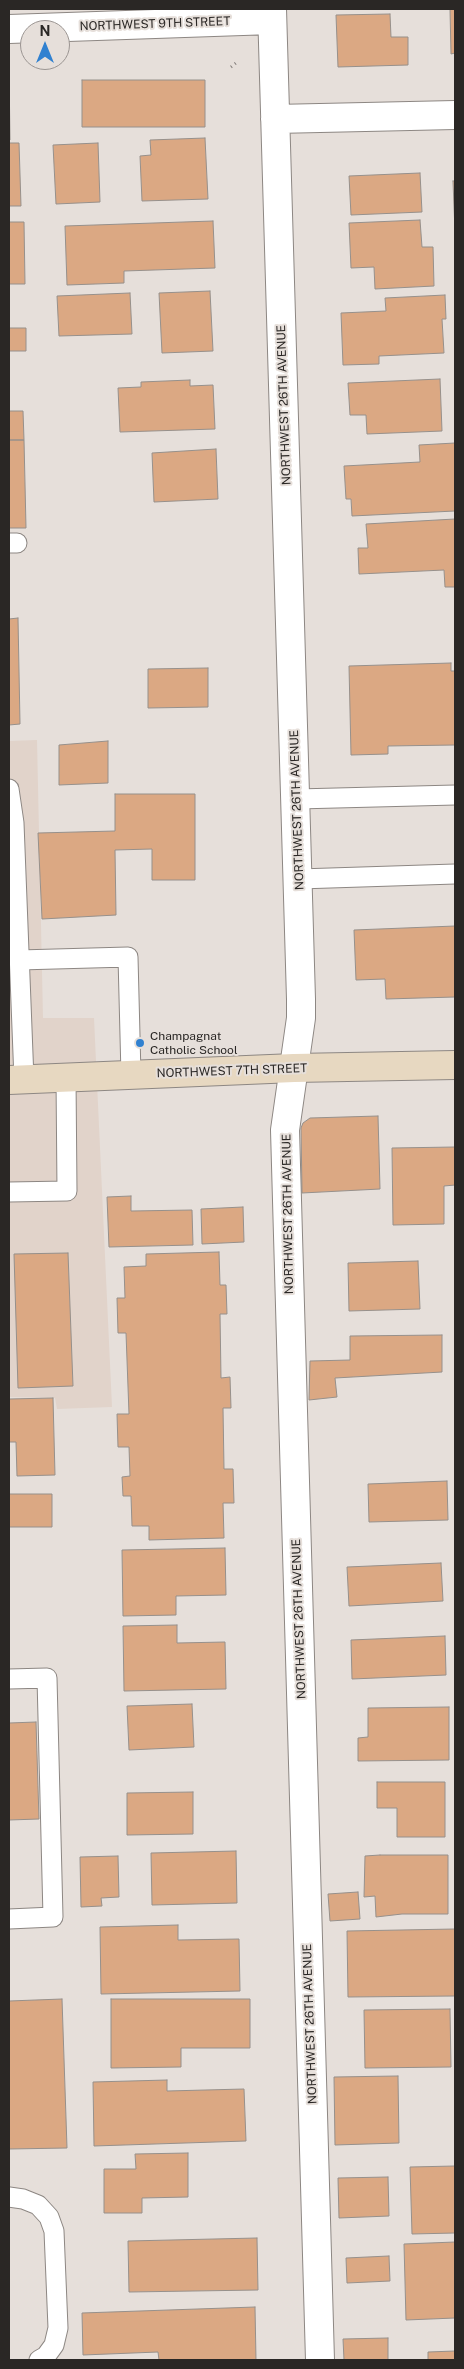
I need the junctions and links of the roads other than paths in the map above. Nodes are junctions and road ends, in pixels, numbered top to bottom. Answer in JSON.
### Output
{"nodes":[{"id":1,"x":272,"y":14,"type":"edge"},
{"id":2,"x":9,"y":29,"type":"edge"},
{"id":3,"x":455,"y":115,"type":"edge"},
{"id":4,"x":275,"y":119,"type":"junction"},
{"id":5,"x":9,"y":789,"type":"edge"},
{"id":6,"x":455,"y":795,"type":"edge"},
{"id":7,"x":297,"y":799,"type":"junction"},
{"id":8,"x":455,"y":874,"type":"edge"},
{"id":9,"x":299,"y":879,"type":"junction"},
{"id":10,"x":19,"y":960,"type":"junction"},
{"id":11,"x":455,"y":1065,"type":"edge"},
{"id":12,"x":294,"y":1068,"type":"junction"},
{"id":13,"x":131,"y":1075,"type":"junction"},
{"id":14,"x":66,"y":1078,"type":"junction"},
{"id":15,"x":16,"y":1080,"type":"edge"},
{"id":16,"x":9,"y":1192,"type":"edge"},
{"id":17,"x":9,"y":1679,"type":"edge"},
{"id":18,"x":9,"y":1919,"type":"edge"},
{"id":19,"x":9,"y":2197,"type":"edge"},
{"id":20,"x":39,"y":2360,"type":"edge"},
{"id":21,"x":320,"y":2360,"type":"edge"}],
"edges":[{"from":1,"to":2,"type":"street","name":"NORTHWEST 9TH STREET"},
{"from":1,"to":4,"type":"street","name":"NORTHWEST 26TH AVENUE"},
{"from":3,"to":4,"type":"street"},
{"from":4,"to":7,"type":"street","name":"NORTHWEST 26TH AVENUE"},
{"from":5,"to":10,"type":"lane"},
{"from":6,"to":7,"type":"lane"},
{"from":7,"to":9,"type":"street","name":"NORTHWEST 26TH AVENUE"},
{"from":8,"to":9,"type":"lane"},
{"from":9,"to":12,"type":"street","name":"NORTHWEST 26TH AVENUE"},
{"from":10,"to":13,"type":"lane"},
{"from":10,"to":15,"type":"lane"},
{"from":11,"to":12,"type":"main road","name":"NORTHWEST 7TH STREET"},
{"from":12,"to":13,"type":"main road","name":"NORTHWEST 7TH STREET"},
{"from":12,"to":21,"type":"street","name":"NORTHWEST 26TH AVENUE"},
{"from":13,"to":14,"type":"main road","name":"NORTHWEST 7TH STREET"},
{"from":14,"to":15,"type":"main road","name":"NORTHWEST 7TH STREET"},
{"from":14,"to":16,"type":"lane"},
{"from":17,"to":18,"type":"lane"},
{"from":19,"to":20,"type":"lane"}]}
